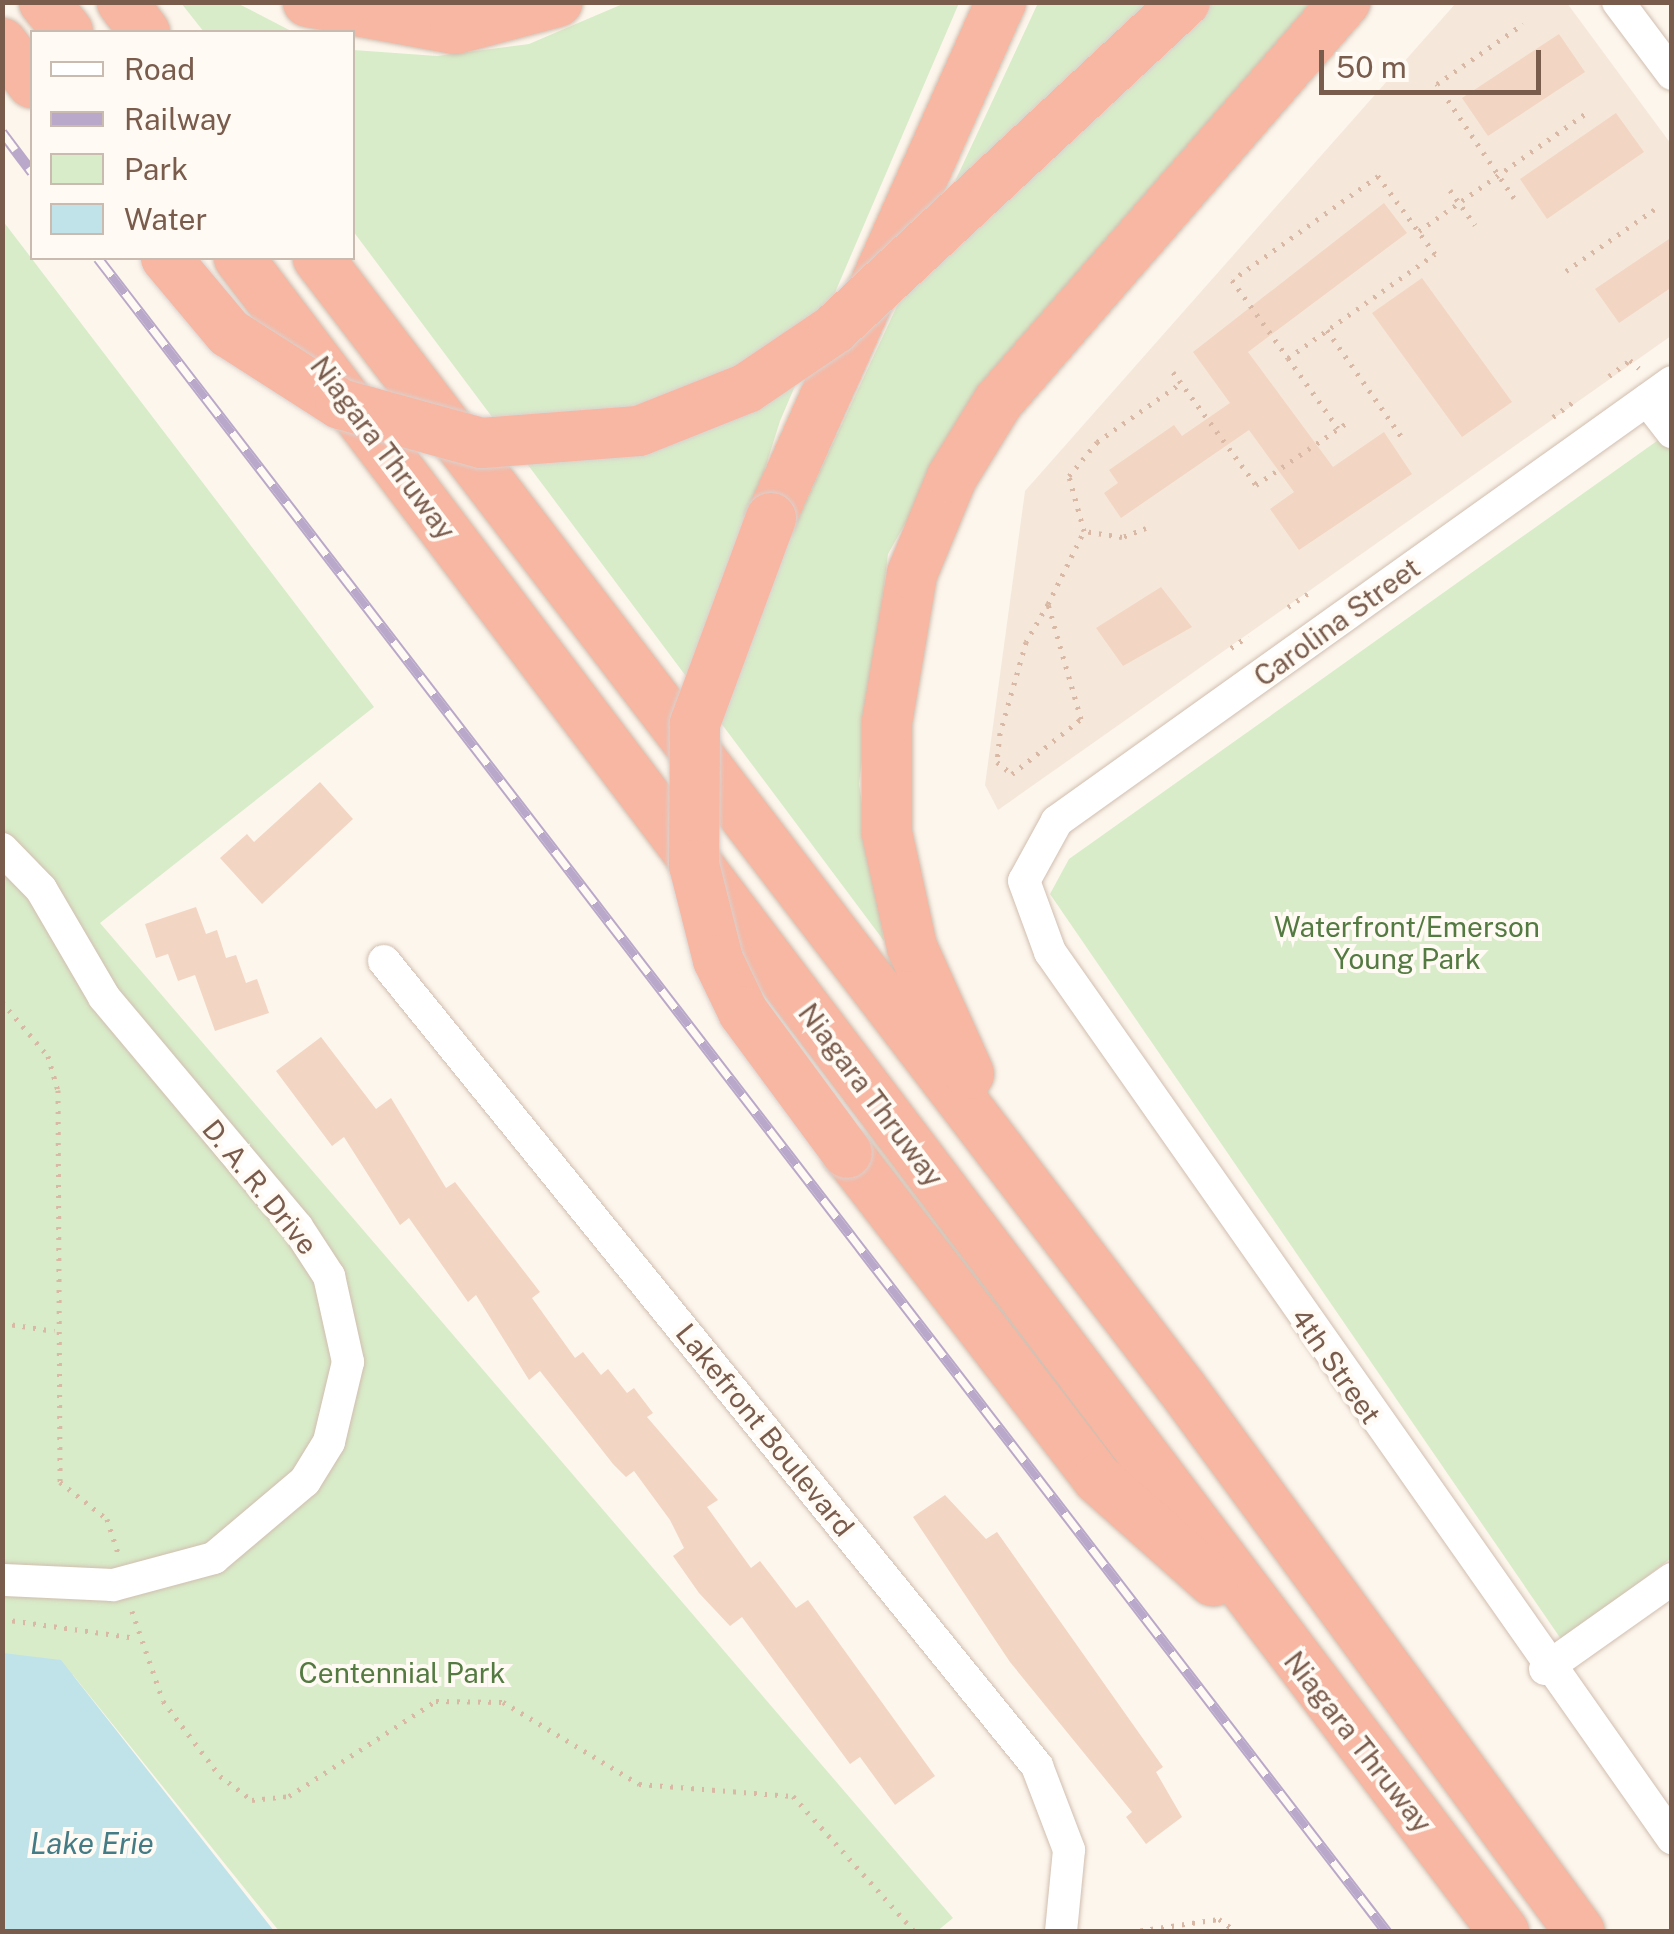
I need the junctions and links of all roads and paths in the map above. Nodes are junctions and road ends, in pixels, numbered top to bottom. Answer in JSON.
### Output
{"nodes":[{"id":1,"x":44,"y":2,"type":"edge"},
{"id":2,"x":122,"y":2,"type":"edge"},
{"id":3,"x":308,"y":2,"type":"edge"},
{"id":4,"x":557,"y":2,"type":"edge"},
{"id":5,"x":1000,"y":2,"type":"edge"},
{"id":6,"x":1185,"y":2,"type":"edge"},
{"id":7,"x":1345,"y":2,"type":"edge"},
{"id":8,"x":1618,"y":2,"type":"edge"},
{"id":9,"x":1522,"y":24,"type":"dead end"},
{"id":10,"x":66,"y":30,"type":"edge"},
{"id":11,"x":143,"y":30,"type":"edge"},
{"id":12,"x":2,"y":44,"type":"edge"},
{"id":13,"x":1672,"y":74,"type":"edge"},
{"id":14,"x":30,"y":80,"type":"edge"},
{"id":15,"x":1586,"y":113,"type":"dead end"},
{"id":16,"x":1498,"y":175,"type":"junction"},
{"id":17,"x":1450,"y":190,"type":"dead end"},
{"id":18,"x":1514,"y":198,"type":"dead end"},
{"id":19,"x":1459,"y":203,"type":"junction"},
{"id":20,"x":1656,"y":209,"type":"dead end"},
{"id":21,"x":1475,"y":225,"type":"dead end"},
{"id":22,"x":1419,"y":231,"type":"junction"},
{"id":23,"x":168,"y":260,"type":"edge"},
{"id":24,"x":241,"y":260,"type":"edge"},
{"id":25,"x":320,"y":260,"type":"edge"},
{"id":26,"x":1566,"y":271,"type":"dead end"},
{"id":27,"x":1327,"y":330,"type":"junction"},
{"id":28,"x":1288,"y":358,"type":"junction"},
{"id":29,"x":1173,"y":372,"type":"dead end"},
{"id":30,"x":1609,"y":376,"type":"dead end"},
{"id":31,"x":1652,"y":383,"type":"edge"},
{"id":32,"x":1181,"y":384,"type":"junction"},
{"id":33,"x":1573,"y":402,"type":"dead end"},
{"id":34,"x":1553,"y":417,"type":"dead end"},
{"id":35,"x":1672,"y":432,"type":"edge"},
{"id":36,"x":1404,"y":442,"type":"dead end"},
{"id":37,"x":1146,"y":528,"type":"dead end"},
{"id":38,"x":1084,"y":531,"type":"junction"},
{"id":39,"x":1309,"y":593,"type":"dead end"},
{"id":40,"x":1048,"y":604,"type":"junction"},
{"id":41,"x":1288,"y":607,"type":"dead end"},
{"id":42,"x":1248,"y":636,"type":"dead end"},
{"id":43,"x":1231,"y":648,"type":"dead end"},
{"id":44,"x":2,"y":850,"type":"edge"},
{"id":45,"x":1024,"y":881,"type":"joint"},
{"id":46,"x":384,"y":961,"type":"dead end"},
{"id":47,"x":2,"y":1002,"type":"edge"},
{"id":48,"x":1035,"y":1198,"type":"junction"},
{"id":49,"x":2,"y":1323,"type":"edge"},
{"id":50,"x":54,"y":1331,"type":"junction"},
{"id":51,"x":124,"y":1572,"type":"dead end"},
{"id":52,"x":1672,"y":1579,"type":"edge"},
{"id":53,"x":2,"y":1580,"type":"edge"},
{"id":54,"x":130,"y":1598,"type":"dead end"},
{"id":55,"x":2,"y":1619,"type":"edge"},
{"id":56,"x":1268,"y":1625,"type":"junction"},
{"id":57,"x":137,"y":1638,"type":"junction"},
{"id":58,"x":1545,"y":1669,"type":"junction"},
{"id":59,"x":1672,"y":1838,"type":"edge"},
{"id":60,"x":1503,"y":1930,"type":"edge"},
{"id":61,"x":916,"y":1932,"type":"edge"},
{"id":62,"x":1061,"y":1932,"type":"edge"},
{"id":63,"x":1130,"y":1932,"type":"edge"},
{"id":64,"x":1236,"y":1932,"type":"edge"},
{"id":65,"x":1580,"y":1932,"type":"edge"}],
"edges":[{"from":1,"to":10,"type":"highway"},
{"from":2,"to":11,"type":"highway"},
{"from":3,"to":4,"type":"highway"},
{"from":5,"to":56,"type":"highway","bridge":true},
{"from":6,"to":23,"type":"highway","bridge":true},
{"from":7,"to":48,"type":"highway"},
{"from":8,"to":13,"type":"street"},
{"from":9,"to":16,"type":"path"},
{"from":12,"to":14,"type":"highway"},
{"from":15,"to":16,"type":"path"},
{"from":16,"to":18,"type":"path"},
{"from":16,"to":19,"type":"path"},
{"from":17,"to":19,"type":"path"},
{"from":19,"to":21,"type":"path"},
{"from":19,"to":22,"type":"path"},
{"from":20,"to":26,"type":"path"},
{"from":22,"to":27,"type":"path"},
{"from":22,"to":28,"type":"path"},
{"from":24,"to":56,"type":"highway","name":"Niagara Thruway"},
{"from":25,"to":48,"type":"highway"},
{"from":27,"to":28,"type":"path"},
{"from":27,"to":36,"type":"path"},
{"from":28,"to":32,"type":"path"},
{"from":29,"to":32,"type":"path"},
{"from":30,"to":31,"type":"path"},
{"from":31,"to":35,"type":"street"},
{"from":31,"to":45,"type":"street","name":"Carolina Street"},
{"from":32,"to":38,"type":"path"},
{"from":33,"to":34,"type":"path"},
{"from":37,"to":38,"type":"path"},
{"from":38,"to":40,"type":"path"},
{"from":39,"to":41,"type":"path"},
{"from":40,"to":40,"type":"path"},
{"from":42,"to":43,"type":"path"},
{"from":44,"to":53,"type":"street","name":"D. A. R. Drive"},
{"from":45,"to":58,"type":"street","name":"4th Street"},
{"from":46,"to":62,"type":"street","name":"Lakefront Boulevard"},
{"from":47,"to":50,"type":"path"},
{"from":48,"to":65,"type":"highway"},
{"from":49,"to":50,"type":"path"},
{"from":50,"to":51,"type":"path"},
{"from":52,"to":58,"type":"street"},
{"from":54,"to":57,"type":"path"},
{"from":55,"to":57,"type":"path"},
{"from":56,"to":60,"type":"highway","name":"Niagara Thruway"},
{"from":57,"to":61,"type":"path"},
{"from":58,"to":59,"type":"street","name":"4th Street"},
{"from":63,"to":64,"type":"path"}]}
